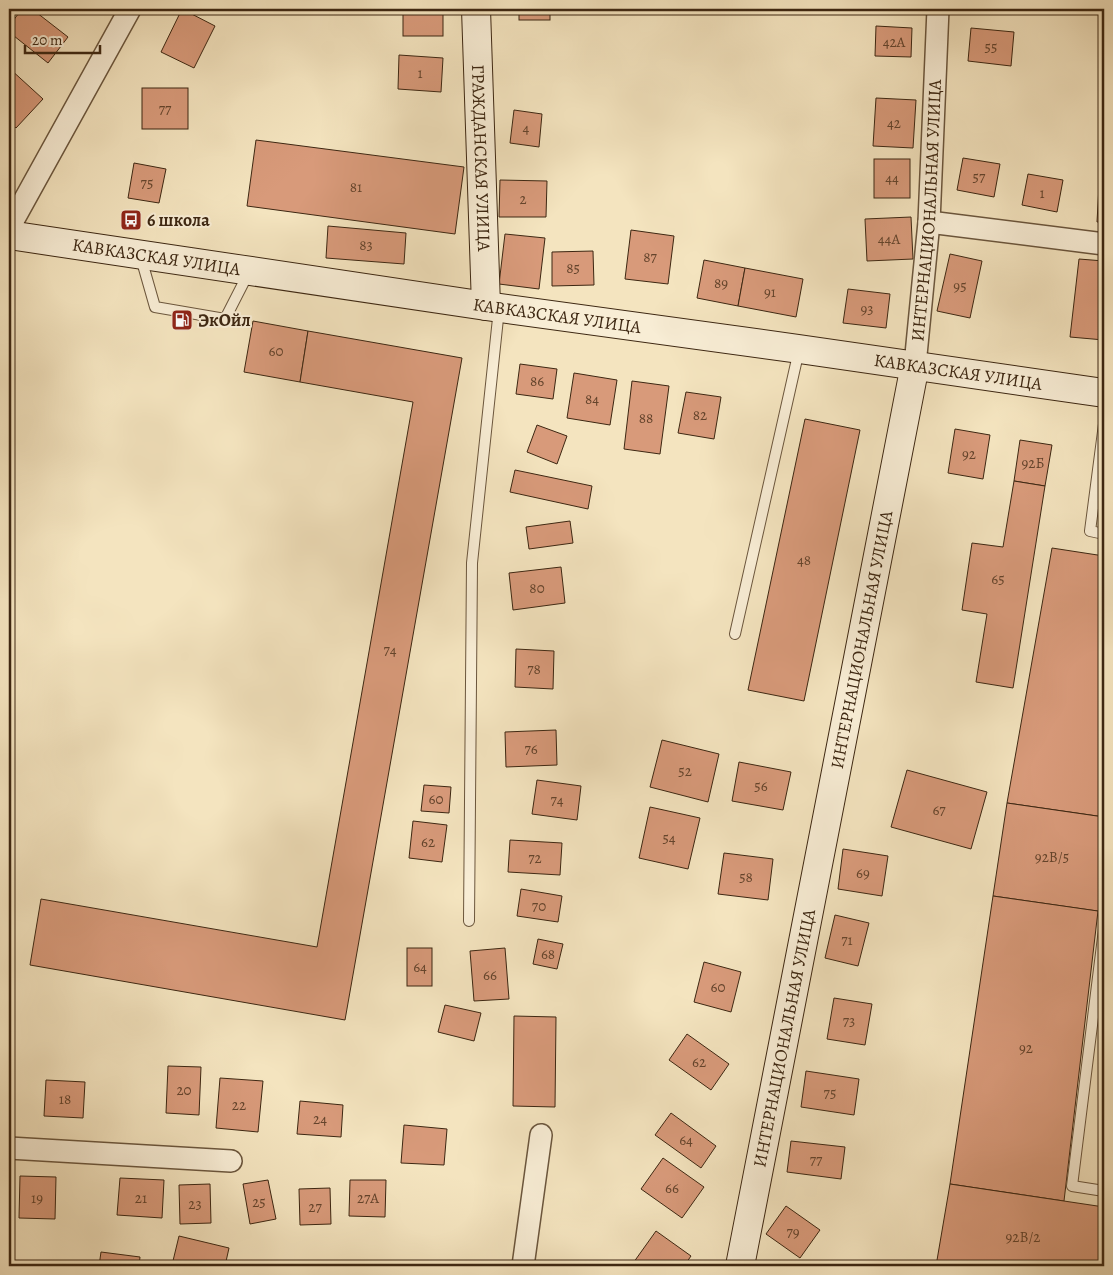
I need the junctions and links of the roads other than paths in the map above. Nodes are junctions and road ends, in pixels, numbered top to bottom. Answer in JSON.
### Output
{"nodes":[{"id":1,"x":130,"y":9,"type":"edge"},
{"id":2,"x":476,"y":9,"type":"edge"},
{"id":3,"x":938,"y":9,"type":"edge"},
{"id":4,"x":929,"y":222,"type":"junction"},
{"id":5,"x":9,"y":228,"type":"edge"},
{"id":6,"x":9,"y":235,"type":"edge"},
{"id":7,"x":1104,"y":244,"type":"edge"},
{"id":8,"x":140,"y":254,"type":"junction"},
{"id":9,"x":249,"y":270,"type":"junction"},
{"id":10,"x":493,"y":307,"type":"junction"},
{"id":11,"x":800,"y":349,"type":"junction"},
{"id":12,"x":915,"y":366,"type":"junction"},
{"id":13,"x":1104,"y":394,"type":"edge"},
{"id":14,"x":1104,"y":424,"type":"edge"},
{"id":15,"x":1104,"y":534,"type":"edge"},
{"id":16,"x":735,"y":634,"type":"dead end"},
{"id":17,"x":469,"y":921,"type":"dead end"},
{"id":18,"x":1104,"y":928,"type":"edge"},
{"id":19,"x":541,"y":1135,"type":"dead end"},
{"id":20,"x":9,"y":1148,"type":"edge"},
{"id":21,"x":230,"y":1161,"type":"dead end"},
{"id":22,"x":1104,"y":1191,"type":"edge"},
{"id":23,"x":523,"y":1266,"type":"edge"},
{"id":24,"x":740,"y":1266,"type":"edge"}],
"edges":[{"from":1,"to":5,"type":"street"},
{"from":2,"to":10,"type":"street","name":"ГРАЖДАНСКАЯ УЛИЦА"},
{"from":3,"to":4,"type":"street","name":"ИНТЕРНАЦИОНАЛЬНАЯ УЛИЦА"},
{"from":4,"to":7,"type":"street"},
{"from":4,"to":12,"type":"street","name":"ИНТЕРНАЦИОНАЛЬНАЯ УЛИЦА"},
{"from":6,"to":8,"type":"street","name":"КАВКАЗСКАЯ УЛИЦА"},
{"from":8,"to":9,"type":"street","name":"КАВКАЗСКАЯ УЛИЦА"},
{"from":8,"to":9,"type":"lane"},
{"from":9,"to":10,"type":"street","name":"КАВКАЗСКАЯ УЛИЦА"},
{"from":10,"to":11,"type":"street","name":"КАВКАЗСКАЯ УЛИЦА"},
{"from":10,"to":17,"type":"lane"},
{"from":11,"to":12,"type":"street","name":"КАВКАЗСКАЯ УЛИЦА"},
{"from":11,"to":16,"type":"lane"},
{"from":12,"to":13,"type":"street","name":"КАВКАЗСКАЯ УЛИЦА"},
{"from":12,"to":24,"type":"street","name":"ИНТЕРНАЦИОНАЛЬНАЯ УЛИЦА"},
{"from":14,"to":15,"type":"lane"},
{"from":18,"to":22,"type":"lane"},
{"from":19,"to":23,"type":"street"},
{"from":20,"to":21,"type":"street"}]}
